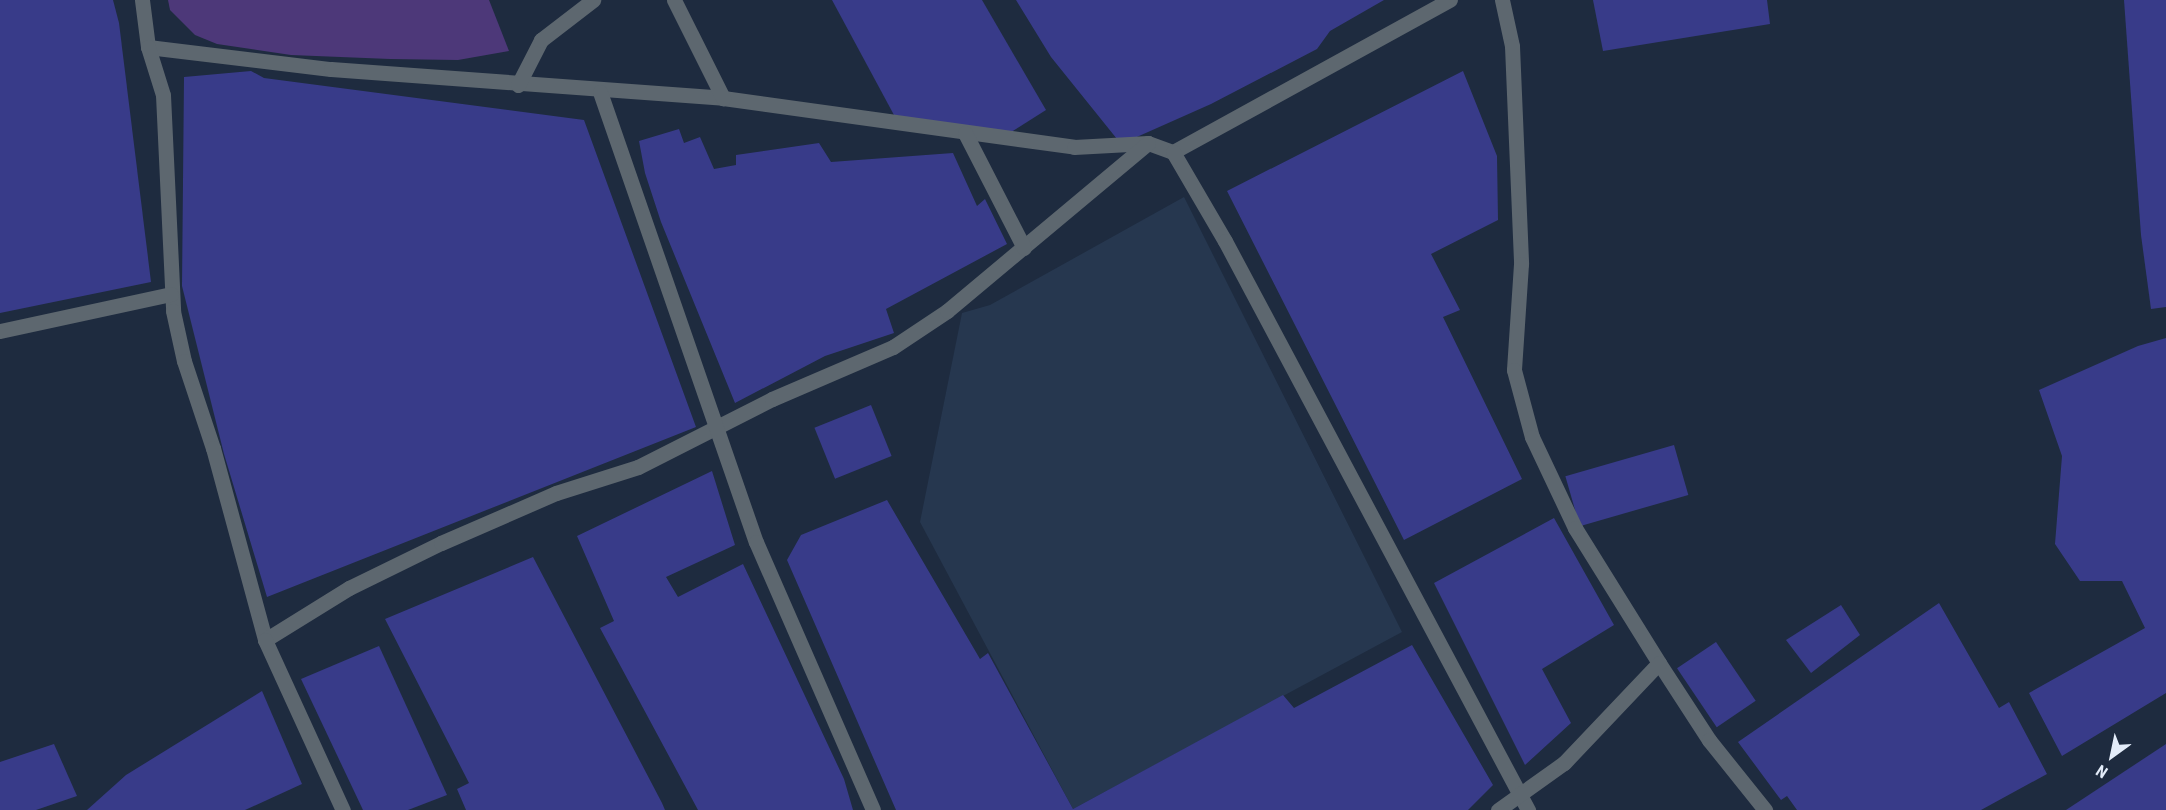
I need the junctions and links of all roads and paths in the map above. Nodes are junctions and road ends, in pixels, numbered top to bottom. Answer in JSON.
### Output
{"nodes":[{"id":1,"x":142,"y":0,"type":"edge"},
{"id":2,"x":593,"y":0,"type":"edge"},
{"id":3,"x":674,"y":0,"type":"edge"},
{"id":4,"x":1450,"y":0,"type":"edge"},
{"id":5,"x":1502,"y":0,"type":"edge"},
{"id":6,"x":148,"y":47,"type":"junction"},
{"id":7,"x":518,"y":85,"type":"junction"},
{"id":8,"x":600,"y":92,"type":"junction"},
{"id":9,"x":723,"y":98,"type":"junction"},
{"id":10,"x":965,"y":133,"type":"junction"},
{"id":11,"x":1148,"y":143,"type":"junction"},
{"id":12,"x":1173,"y":152,"type":"junction"},
{"id":13,"x":1024,"y":248,"type":"junction"},
{"id":14,"x":171,"y":294,"type":"junction"},
{"id":15,"x":0,"y":331,"type":"edge"},
{"id":16,"x":719,"y":428,"type":"junction"},
{"id":17,"x":265,"y":640,"type":"junction"},
{"id":18,"x":1659,"y":663,"type":"junction"},
{"id":19,"x":1521,"y":791,"type":"junction"},
{"id":20,"x":343,"y":810,"type":"edge"},
{"id":21,"x":873,"y":810,"type":"edge"},
{"id":22,"x":1498,"y":810,"type":"edge"},
{"id":23,"x":1528,"y":810,"type":"edge"},
{"id":24,"x":1765,"y":810,"type":"edge"}],
"edges":[{"from":1,"to":6,"type":"street"},
{"from":2,"to":7,"type":"street"},
{"from":3,"to":9,"type":"street"},
{"from":4,"to":12,"type":"street"},
{"from":5,"to":18,"type":"street"},
{"from":6,"to":7,"type":"street"},
{"from":6,"to":14,"type":"street"},
{"from":7,"to":8,"type":"street"},
{"from":8,"to":9,"type":"street"},
{"from":8,"to":16,"type":"street"},
{"from":9,"to":10,"type":"street"},
{"from":10,"to":11,"type":"street"},
{"from":10,"to":13,"type":"street"},
{"from":11,"to":12,"type":"street"},
{"from":11,"to":13,"type":"street"},
{"from":12,"to":19,"type":"street"},
{"from":13,"to":16,"type":"street"},
{"from":14,"to":15,"type":"street"},
{"from":14,"to":17,"type":"street"},
{"from":16,"to":17,"type":"street"},
{"from":16,"to":21,"type":"street"},
{"from":17,"to":20,"type":"street"},
{"from":18,"to":19,"type":"street"},
{"from":18,"to":24,"type":"street"},
{"from":19,"to":22,"type":"street"},
{"from":19,"to":23,"type":"street"}]}
